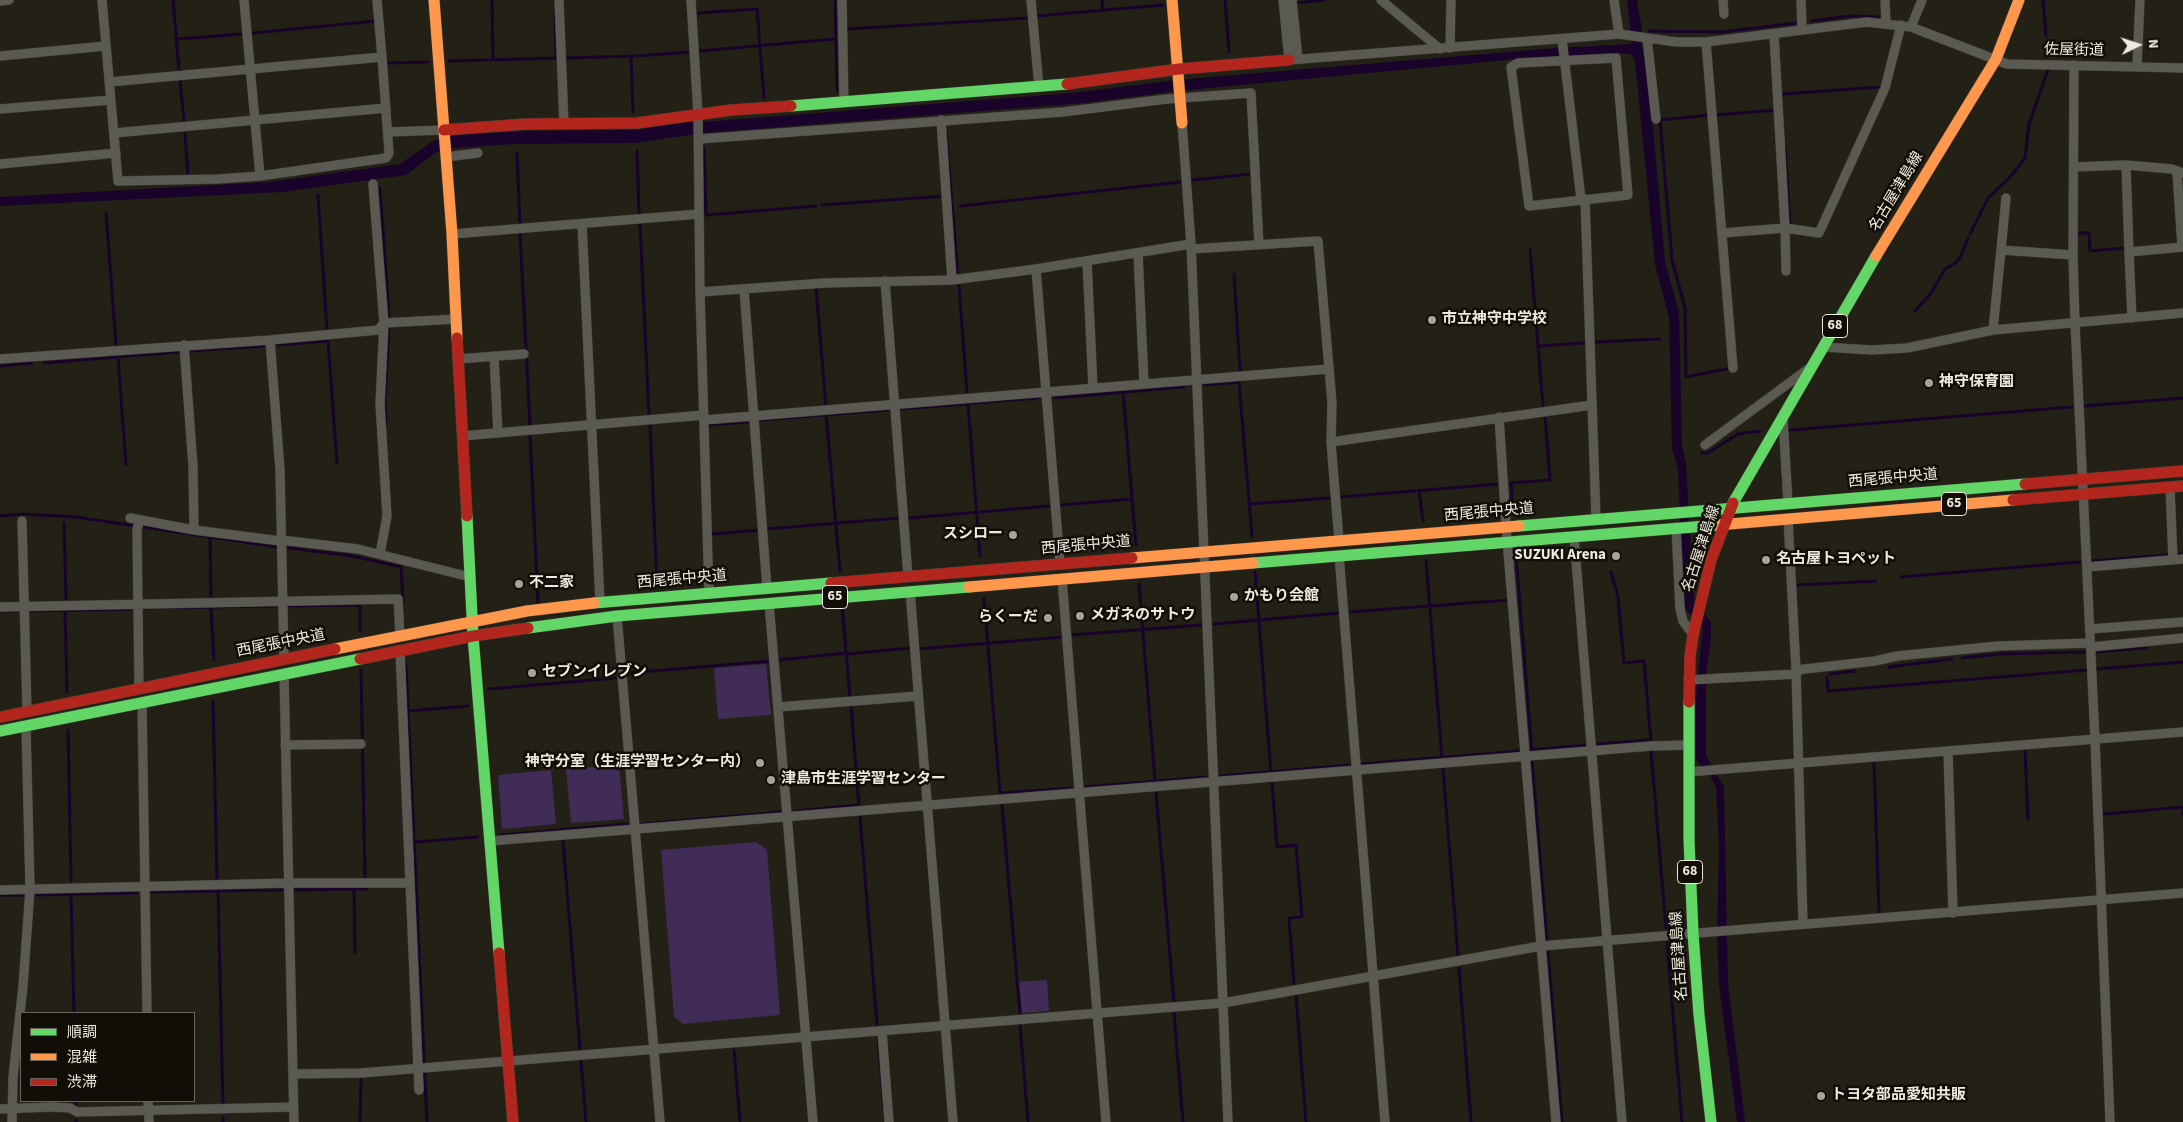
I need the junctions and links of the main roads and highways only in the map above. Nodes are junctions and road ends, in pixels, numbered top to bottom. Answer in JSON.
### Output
{"nodes":[{"id":1,"x":434,"y":0,"type":"edge"},
{"id":2,"x":1172,"y":0,"type":"edge"},
{"id":3,"x":2019,"y":0,"type":"edge"},
{"id":4,"x":1294,"y":60,"type":"road end"},
{"id":5,"x":1179,"y":72,"type":"junction"},
{"id":6,"x":1182,"y":123,"type":"road end"},
{"id":7,"x":445,"y":133,"type":"junction"},
{"id":8,"x":2183,"y":471,"type":"edge"},
{"id":9,"x":2183,"y":486,"type":"edge"},
{"id":10,"x":1730,"y":508,"type":"junction"},
{"id":11,"x":1724,"y":523,"type":"junction"},
{"id":12,"x":472,"y":621,"type":"junction"},
{"id":13,"x":473,"y":636,"type":"junction"},
{"id":14,"x":0,"y":717,"type":"edge"},
{"id":15,"x":0,"y":731,"type":"edge"},
{"id":16,"x":513,"y":1122,"type":"edge"},
{"id":17,"x":1710,"y":1122,"type":"edge"}],
"edges":[{"from":1,"to":7,"type":"main road"},
{"from":2,"to":5,"type":"main road"},
{"from":3,"to":10,"type":"main road","name":"名古屋津島線","number":"68"},
{"from":4,"to":5,"type":"main road"},
{"from":5,"to":6,"type":"main road"},
{"from":5,"to":7,"type":"main road"},
{"from":7,"to":12,"type":"main road"},
{"from":8,"to":10,"type":"main road","name":"西尾張中央道","number":"65"},
{"from":9,"to":11,"type":"main road","name":"西尾張中央道","number":"65"},
{"from":10,"to":11,"type":"main road","name":"名古屋津島線","number":"68"},
{"from":10,"to":12,"type":"main road","name":"西尾張中央道","number":"65"},
{"from":11,"to":13,"type":"main road","name":"西尾張中央道","number":"65"},
{"from":11,"to":17,"type":"main road","name":"名古屋津島線","number":"68"},
{"from":12,"to":13,"type":"main road"},
{"from":12,"to":14,"type":"main road","name":"西尾張中央道","number":"65"},
{"from":13,"to":15,"type":"main road","name":"西尾張中央道","number":"65"},
{"from":13,"to":16,"type":"main road"}]}
